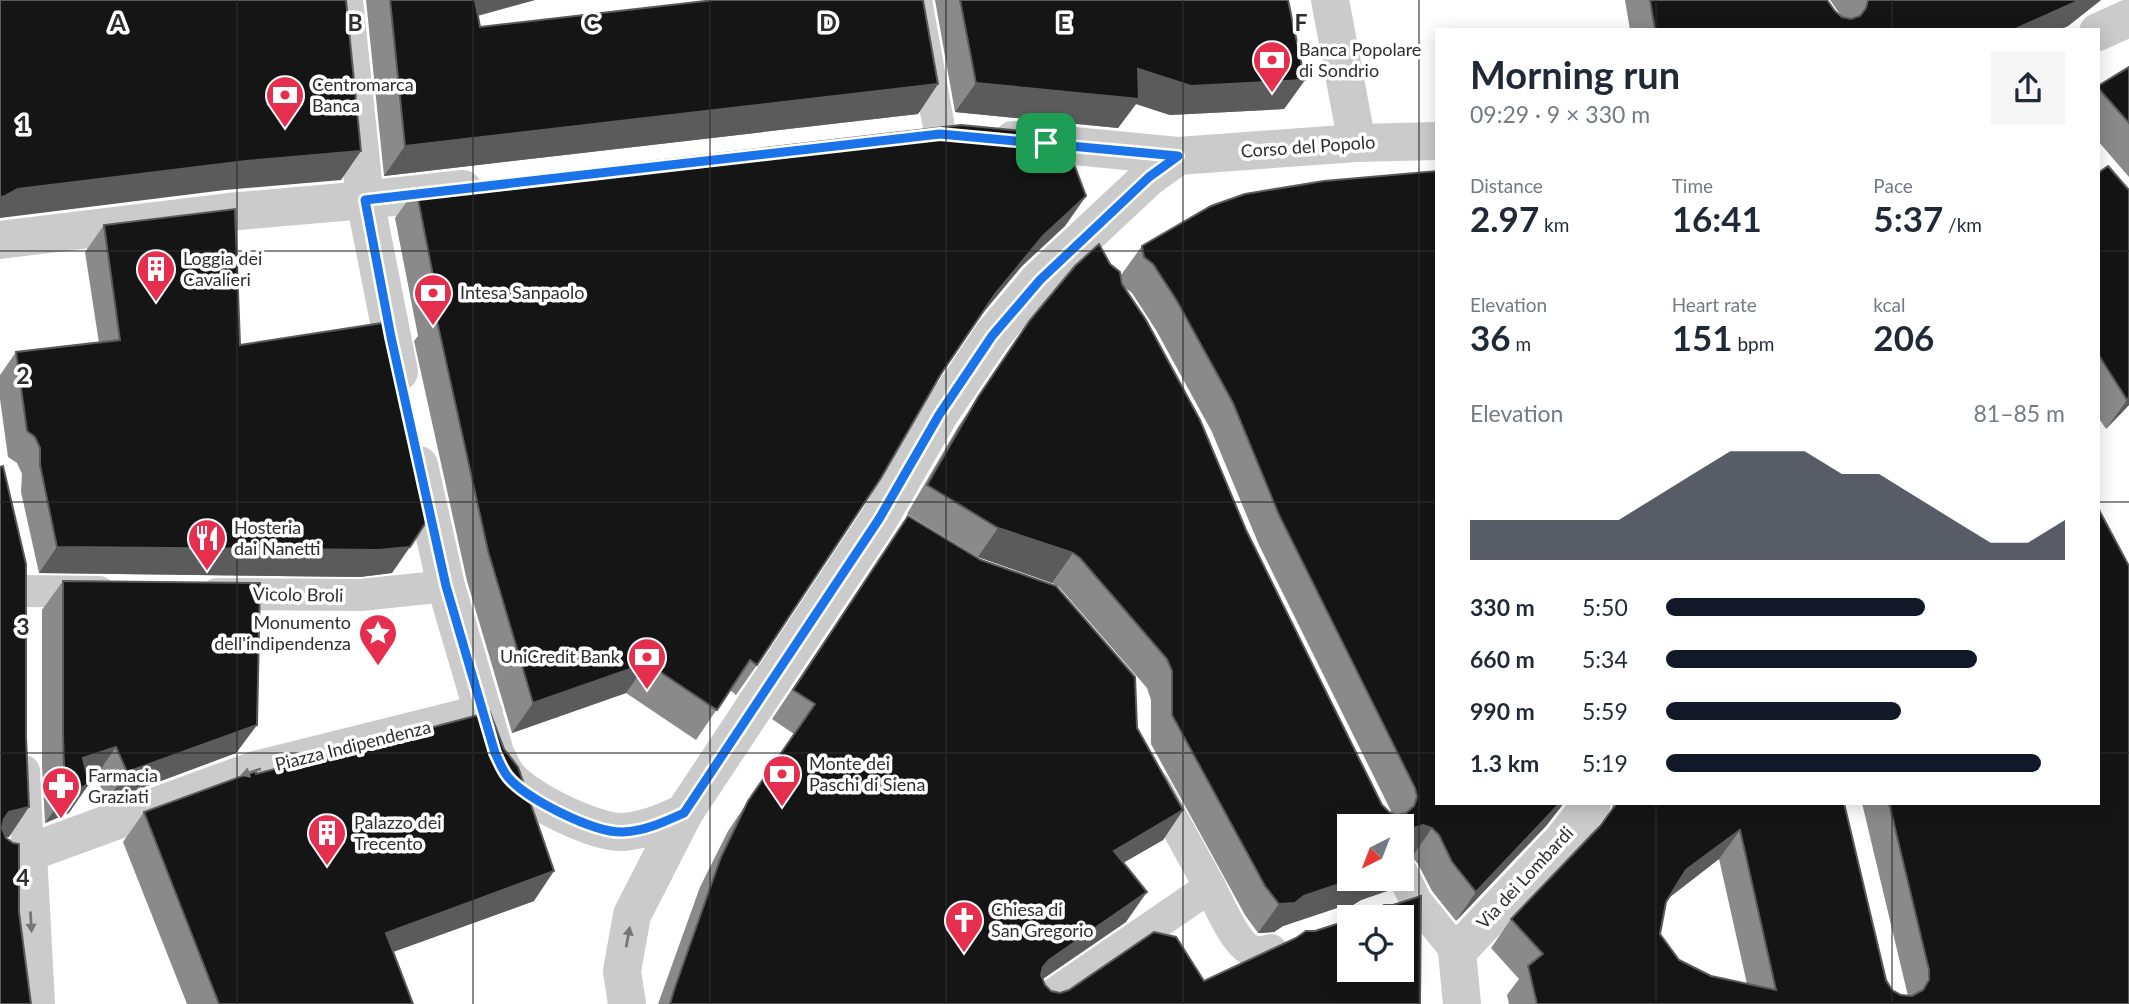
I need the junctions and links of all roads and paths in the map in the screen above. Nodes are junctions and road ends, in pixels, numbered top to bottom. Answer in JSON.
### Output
{"nodes":[{"id":1,"x":344,"y":0,"type":"edge"},
{"id":2,"x":916,"y":0,"type":"edge"},
{"id":3,"x":1330,"y":0,"type":"edge"},
{"id":4,"x":2129,"y":18,"type":"edge"},
{"id":5,"x":2100,"y":31,"type":"edge"},
{"id":6,"x":926,"y":135,"type":"joint"},
{"id":7,"x":1435,"y":141,"type":"edge"},
{"id":8,"x":1357,"y":144,"type":"junction"},
{"id":9,"x":1178,"y":156,"type":"junction"},
{"id":10,"x":500,"y":185,"type":"edge"},
{"id":11,"x":365,"y":200,"type":"junction"},
{"id":12,"x":0,"y":240,"type":"edge"},
{"id":13,"x":18,"y":586,"type":"edge"},
{"id":14,"x":446,"y":586,"type":"junction"},
{"id":15,"x":133,"y":593,"type":"edge"},
{"id":16,"x":187,"y":593,"type":"edge"},
{"id":17,"x":484,"y":713,"type":"junction"},
{"id":18,"x":24,"y":738,"type":"edge"},
{"id":19,"x":1140,"y":760,"type":"edge"},
{"id":20,"x":1590,"y":805,"type":"edge"},
{"id":21,"x":684,"y":813,"type":"junction"},
{"id":22,"x":14,"y":855,"type":"edge"},
{"id":23,"x":1210,"y":887,"type":"junction"},
{"id":24,"x":1403,"y":891,"type":"edge"},
{"id":25,"x":1287,"y":944,"type":"edge"},
{"id":26,"x":1457,"y":952,"type":"junction"},
{"id":27,"x":36,"y":1004,"type":"edge"},
{"id":28,"x":626,"y":1004,"type":"edge"},
{"id":29,"x":1039,"y":1004,"type":"edge"},
{"id":30,"x":1462,"y":1004,"type":"edge"}],
"edges":[{"from":1,"to":11,"type":"street"},
{"from":2,"to":6,"type":"street"},
{"from":3,"to":8,"type":"street"},
{"from":4,"to":5,"type":"street"},
{"from":6,"to":9,"type":"street","name":"Corso del Popolo"},
{"from":7,"to":8,"type":"street","name":"Corso del Popolo"},
{"from":8,"to":9,"type":"street","name":"Corso del Popolo"},
{"from":9,"to":21,"type":"street"},
{"from":10,"to":11,"type":"street"},
{"from":11,"to":12,"type":"street"},
{"from":11,"to":14,"type":"street"},
{"from":13,"to":15,"type":"street"},
{"from":14,"to":16,"type":"street","name":"Vicolo Broli"},
{"from":14,"to":17,"type":"street"},
{"from":17,"to":21,"type":"street"},
{"from":17,"to":22,"type":"street","name":"Piazza Indipendenza","one_way":true},
{"from":18,"to":22,"type":"street"},
{"from":19,"to":23,"type":"street"},
{"from":20,"to":26,"type":"street","name":"Via dei Lombardi"},
{"from":28,"to":21,"type":"street","one_way":true},
{"from":22,"to":27,"type":"street","one_way":true},
{"from":23,"to":25,"type":"street"},
{"from":23,"to":29,"type":"street"},
{"from":24,"to":26,"type":"street"},
{"from":26,"to":30,"type":"street"}]}
